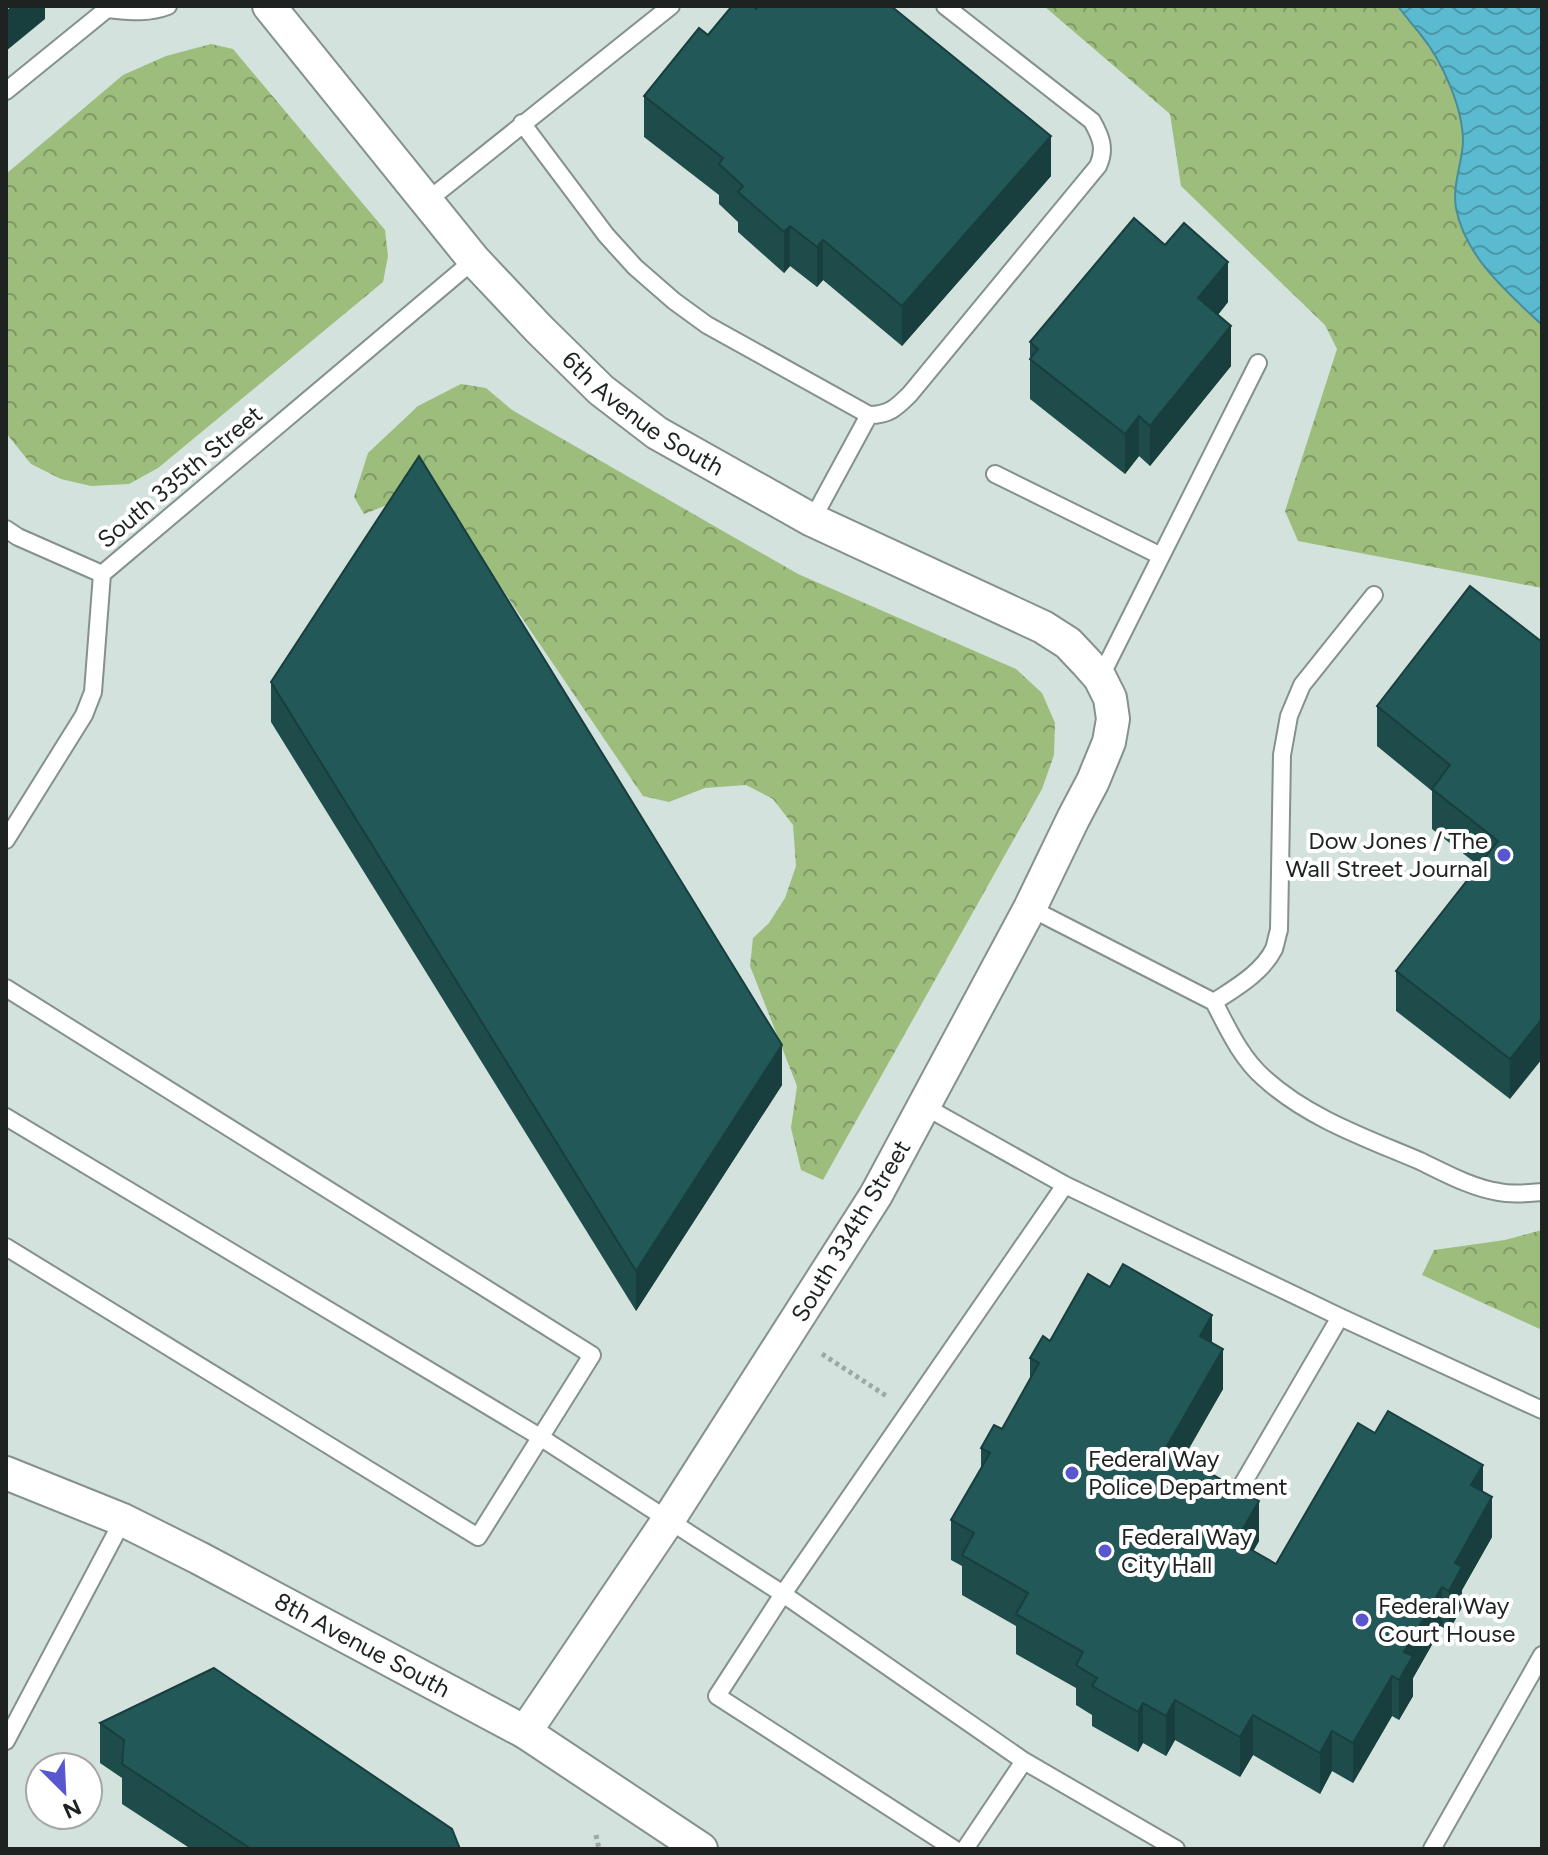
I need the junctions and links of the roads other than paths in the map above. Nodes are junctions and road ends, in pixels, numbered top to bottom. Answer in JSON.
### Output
{"nodes":[{"id":1,"x":168,"y":6,"type":"edge"},
{"id":2,"x":269,"y":6,"type":"edge"},
{"id":3,"x":671,"y":6,"type":"edge"},
{"id":4,"x":945,"y":6,"type":"edge"},
{"id":5,"x":106,"y":7,"type":"edge"},
{"id":6,"x":6,"y":91,"type":"edge"},
{"id":7,"x":522,"y":123,"type":"junction"},
{"id":8,"x":427,"y":201,"type":"junction"},
{"id":9,"x":474,"y":260,"type":"junction"},
{"id":10,"x":1258,"y":363,"type":"dead end"},
{"id":11,"x":869,"y":415,"type":"junction"},
{"id":12,"x":995,"y":474,"type":"dead end"},
{"id":13,"x":812,"y":520,"type":"junction"},
{"id":14,"x":6,"y":529,"type":"edge"},
{"id":15,"x":1161,"y":556,"type":"junction"},
{"id":16,"x":102,"y":574,"type":"junction"},
{"id":17,"x":1374,"y":595,"type":"dead end"},
{"id":18,"x":1105,"y":688,"type":"junction"},
{"id":19,"x":6,"y":840,"type":"edge"},
{"id":20,"x":1030,"y":908,"type":"junction"},
{"id":21,"x":6,"y":988,"type":"edge"},
{"id":22,"x":1214,"y":1002,"type":"junction"},
{"id":23,"x":924,"y":1106,"type":"junction"},
{"id":24,"x":6,"y":1117,"type":"edge"},
{"id":25,"x":1065,"y":1185,"type":"junction"},
{"id":26,"x":1542,"y":1192,"type":"edge"},
{"id":27,"x":6,"y":1247,"type":"edge"},
{"id":28,"x":1340,"y":1317,"type":"junction"},
{"id":29,"x":1542,"y":1410,"type":"edge"},
{"id":30,"x":540,"y":1437,"type":"junction"},
{"id":31,"x":6,"y":1473,"type":"edge"},
{"id":32,"x":1226,"y":1514,"type":"edge"},
{"id":33,"x":669,"y":1519,"type":"junction"},
{"id":34,"x":123,"y":1520,"type":"junction"},
{"id":35,"x":783,"y":1594,"type":"junction"},
{"id":36,"x":1542,"y":1655,"type":"edge"},
{"id":37,"x":525,"y":1732,"type":"junction"},
{"id":38,"x":6,"y":1741,"type":"edge"},
{"id":39,"x":1024,"y":1761,"type":"junction"},
{"id":40,"x":701,"y":1849,"type":"edge"},
{"id":41,"x":954,"y":1849,"type":"edge"},
{"id":42,"x":965,"y":1849,"type":"edge"},
{"id":43,"x":1176,"y":1849,"type":"edge"},
{"id":44,"x":1432,"y":1849,"type":"edge"}],
"edges":[{"from":1,"to":5,"type":"lane"},
{"from":2,"to":8,"type":"street","name":"6th Avenue South"},
{"from":3,"to":7,"type":"lane"},
{"from":4,"to":11,"type":"lane"},
{"from":5,"to":6,"type":"lane"},
{"from":7,"to":8,"type":"lane"},
{"from":7,"to":11,"type":"lane"},
{"from":8,"to":9,"type":"street","name":"6th Avenue South"},
{"from":9,"to":13,"type":"street","name":"6th Avenue South"},
{"from":9,"to":16,"type":"lane","name":"South 335th Street"},
{"from":10,"to":15,"type":"lane"},
{"from":11,"to":13,"type":"lane"},
{"from":12,"to":15,"type":"lane"},
{"from":13,"to":18,"type":"street","name":"6th Avenue South"},
{"from":14,"to":16,"type":"lane"},
{"from":15,"to":18,"type":"lane"},
{"from":16,"to":19,"type":"lane","name":"South 335th Street"},
{"from":17,"to":22,"type":"lane"},
{"from":18,"to":20,"type":"street","name":"South 334th Street"},
{"from":20,"to":22,"type":"lane"},
{"from":20,"to":23,"type":"street","name":"South 334th Street"},
{"from":21,"to":30,"type":"lane"},
{"from":22,"to":26,"type":"lane"},
{"from":23,"to":25,"type":"lane"},
{"from":23,"to":33,"type":"street","name":"South 334th Street"},
{"from":24,"to":30,"type":"lane"},
{"from":25,"to":28,"type":"lane"},
{"from":25,"to":35,"type":"lane"},
{"from":27,"to":30,"type":"lane"},
{"from":28,"to":29,"type":"lane"},
{"from":28,"to":32,"type":"lane"},
{"from":30,"to":33,"type":"lane"},
{"from":31,"to":34,"type":"street","name":"8th Avenue South"},
{"from":33,"to":35,"type":"lane"},
{"from":33,"to":37,"type":"street","name":"South 334th Street"},
{"from":34,"to":37,"type":"street","name":"8th Avenue South"},
{"from":34,"to":38,"type":"lane"},
{"from":35,"to":39,"type":"lane"},
{"from":35,"to":41,"type":"lane"},
{"from":36,"to":44,"type":"lane"},
{"from":37,"to":40,"type":"street","name":"8th Avenue South"},
{"from":39,"to":42,"type":"lane"},
{"from":39,"to":43,"type":"lane"}]}
